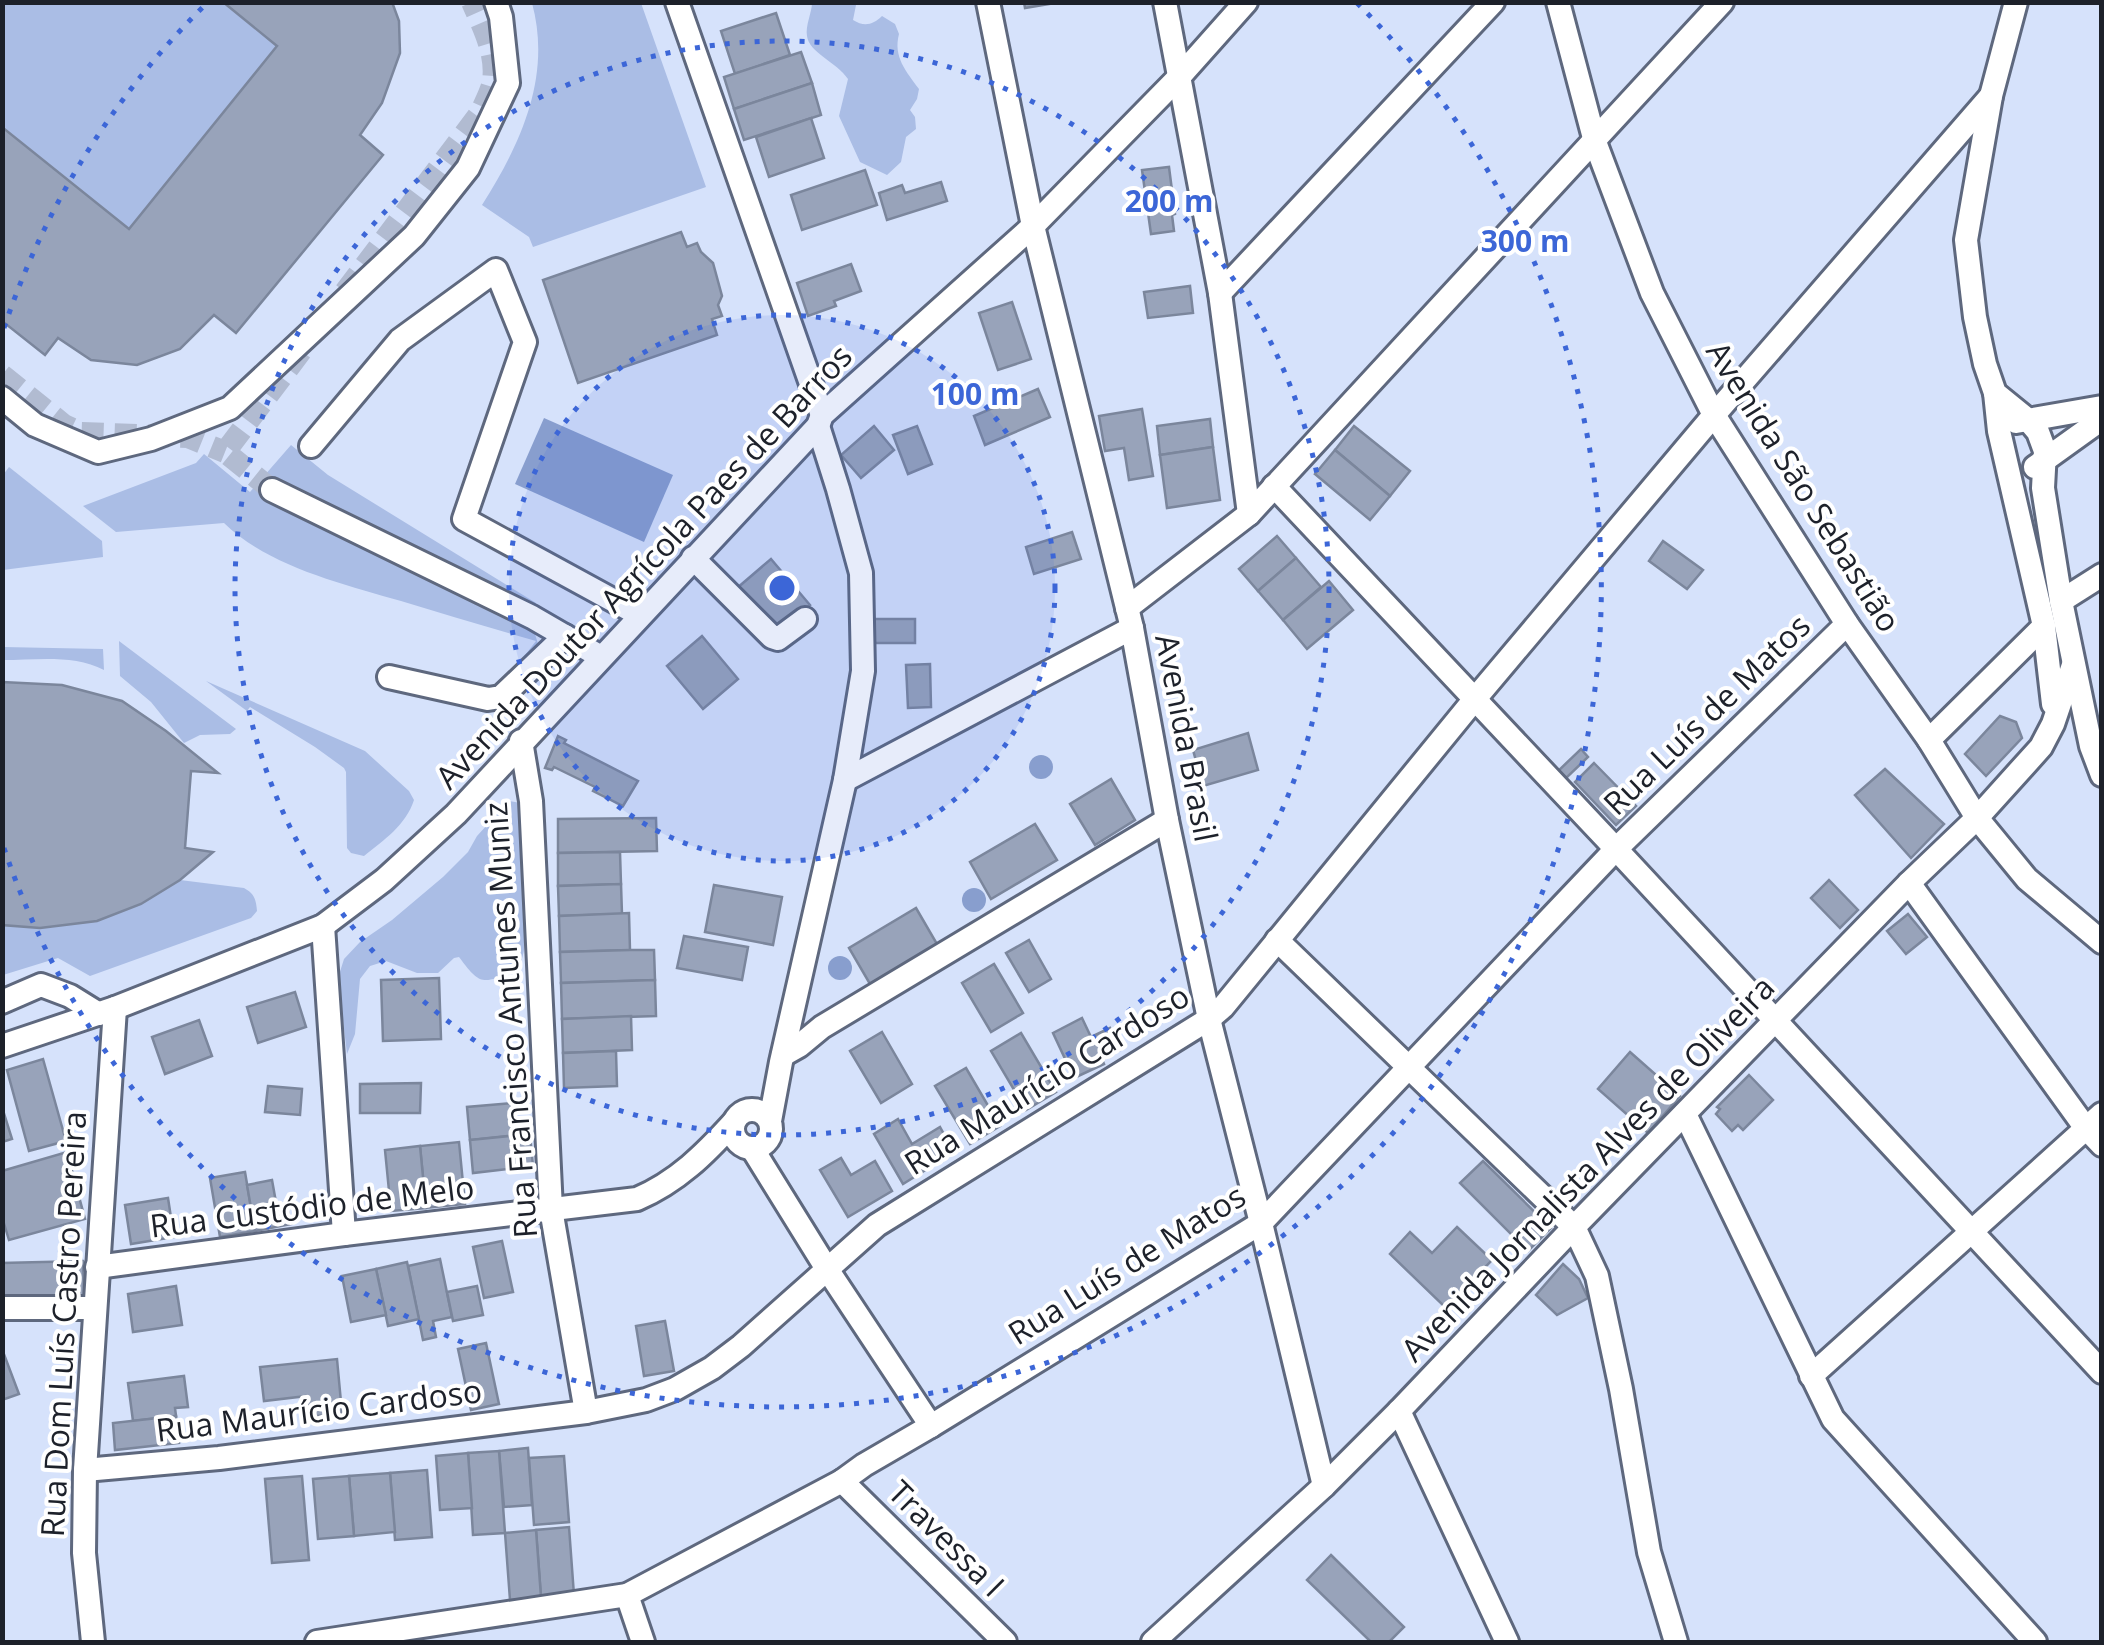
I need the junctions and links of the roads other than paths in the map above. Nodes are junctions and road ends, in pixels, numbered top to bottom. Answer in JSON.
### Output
{"nodes":[{"id":1,"x":496,"y":2,"type":"edge"},
{"id":2,"x":677,"y":2,"type":"edge"},
{"id":3,"x":988,"y":2,"type":"edge"},
{"id":4,"x":1166,"y":2,"type":"edge"},
{"id":5,"x":1246,"y":2,"type":"edge"},
{"id":6,"x":1493,"y":2,"type":"edge"},
{"id":7,"x":1558,"y":2,"type":"edge"},
{"id":8,"x":1722,"y":2,"type":"edge"},
{"id":9,"x":2016,"y":2,"type":"edge"},
{"id":10,"x":1180,"y":75,"type":"junction"},
{"id":11,"x":1991,"y":96,"type":"junction"},
{"id":12,"x":1595,"y":142,"type":"junction"},
{"id":13,"x":1033,"y":226,"type":"junction"},
{"id":14,"x":1220,"y":293,"type":"junction"},
{"id":15,"x":1995,"y":393,"type":"junction"},
{"id":16,"x":2,"y":398,"type":"edge"},
{"id":17,"x":2102,"y":407,"type":"edge"},
{"id":18,"x":1714,"y":415,"type":"junction"},
{"id":19,"x":2028,"y":419,"type":"junction"},
{"id":20,"x":2102,"y":419,"type":"edge"},
{"id":21,"x":820,"y":421,"type":"junction"},
{"id":22,"x":1999,"y":431,"type":"junction"},
{"id":23,"x":311,"y":446,"type":"dead end"},
{"id":24,"x":2043,"y":463,"type":"junction"},
{"id":25,"x":2008,"y":469,"type":"junction"},
{"id":26,"x":1274,"y":486,"type":"junction"},
{"id":27,"x":272,"y":490,"type":"tunnel mouth"},
{"id":28,"x":1249,"y":514,"type":"junction"},
{"id":29,"x":693,"y":558,"type":"junction"},
{"id":30,"x":2102,"y":575,"type":"edge"},
{"id":31,"x":2060,"y":601,"type":"junction"},
{"id":32,"x":640,"y":615,"type":"junction"},
{"id":33,"x":1130,"y":618,"type":"junction"},
{"id":34,"x":805,"y":619,"type":"dead end"},
{"id":35,"x":1846,"y":624,"type":"junction"},
{"id":36,"x":2044,"y":626,"type":"junction"},
{"id":37,"x":565,"y":636,"type":"junction"},
{"id":38,"x":601,"y":658,"type":"junction"},
{"id":39,"x":2073,"y":666,"type":"junction"},
{"id":40,"x":389,"y":678,"type":"dead end"},
{"id":41,"x":1474,"y":700,"type":"junction"},
{"id":42,"x":2052,"y":724,"type":"junction"},
{"id":43,"x":1929,"y":740,"type":"junction"},
{"id":44,"x":522,"y":741,"type":"junction"},
{"id":45,"x":2102,"y":775,"type":"edge"},
{"id":46,"x":845,"y":780,"type":"junction"},
{"id":47,"x":1977,"y":818,"type":"junction"},
{"id":48,"x":1168,"y":820,"type":"junction"},
{"id":49,"x":1616,"y":849,"type":"junction"},
{"id":50,"x":1909,"y":884,"type":"junction"},
{"id":51,"x":323,"y":926,"type":"junction"},
{"id":52,"x":1277,"y":940,"type":"junction"},
{"id":53,"x":2102,"y":942,"type":"edge"},
{"id":54,"x":2,"y":1002,"type":"edge"},
{"id":55,"x":107,"y":1011,"type":"junction"},
{"id":56,"x":1210,"y":1020,"type":"junction"},
{"id":57,"x":1776,"y":1022,"type":"junction"},
{"id":58,"x":790,"y":1024,"type":"junction"},
{"id":59,"x":822,"y":1027,"type":"junction"},
{"id":60,"x":2,"y":1046,"type":"edge"},
{"id":61,"x":782,"y":1058,"type":"junction"},
{"id":62,"x":1409,"y":1068,"type":"junction"},
{"id":63,"x":1686,"y":1114,"type":"junction"},
{"id":64,"x":2093,"y":1120,"type":"edge"},
{"id":65,"x":752,"y":1130,"type":"junction"},
{"id":66,"x":2102,"y":1145,"type":"edge"},
{"id":67,"x":551,"y":1209,"type":"junction"},
{"id":68,"x":1261,"y":1223,"type":"junction"},
{"id":69,"x":1574,"y":1226,"type":"junction"},
{"id":70,"x":1972,"y":1232,"type":"junction"},
{"id":71,"x":344,"y":1234,"type":"junction"},
{"id":72,"x":98,"y":1267,"type":"junction"},
{"id":73,"x":827,"y":1269,"type":"junction"},
{"id":74,"x":2,"y":1308,"type":"edge"},
{"id":75,"x":95,"y":1308,"type":"junction"},
{"id":76,"x":2102,"y":1372,"type":"edge"},
{"id":77,"x":1812,"y":1376,"type":"junction"},
{"id":78,"x":1399,"y":1411,"type":"junction"},
{"id":79,"x":586,"y":1412,"type":"junction"},
{"id":80,"x":931,"y":1426,"type":"junction"},
{"id":81,"x":85,"y":1470,"type":"junction"},
{"id":82,"x":842,"y":1481,"type":"junction"},
{"id":83,"x":1324,"y":1486,"type":"junction"},
{"id":84,"x":628,"y":1595,"type":"junction"},
{"id":85,"x":1496,"y":1617,"type":"junction"},
{"id":86,"x":93,"y":1642,"type":"edge"},
{"id":87,"x":317,"y":1642,"type":"edge"},
{"id":88,"x":643,"y":1642,"type":"edge"},
{"id":89,"x":1005,"y":1642,"type":"edge"},
{"id":90,"x":1153,"y":1642,"type":"edge"},
{"id":91,"x":1490,"y":1642,"type":"edge"},
{"id":92,"x":1507,"y":1642,"type":"edge"},
{"id":93,"x":1676,"y":1642,"type":"edge"},
{"id":94,"x":2035,"y":1642,"type":"edge"}],
"edges":[{"from":1,"to":16,"type":"street"},
{"from":2,"to":21,"type":"street"},
{"from":3,"to":13,"type":"street","name":"Avenida Brasil"},
{"from":4,"to":10,"type":"street"},
{"from":5,"to":10,"type":"street","name":"Avenida Doutor Agrícola Paes de Barros"},
{"from":6,"to":14,"type":"street"},
{"from":7,"to":12,"type":"street","name":"Avenida São Sebastião"},
{"from":8,"to":12,"type":"street"},
{"from":9,"to":11,"type":"street"},
{"from":10,"to":13,"type":"street","name":"Avenida Doutor Agrícola Paes de Barros"},
{"from":10,"to":14,"type":"street"},
{"from":11,"to":15,"type":"street"},
{"from":11,"to":18,"type":"street","name":"Rua Maurício Cardoso"},
{"from":12,"to":18,"type":"street","name":"Avenida São Sebastião"},
{"from":12,"to":26,"type":"street"},
{"from":13,"to":21,"type":"street","name":"Avenida Doutor Agrícola Paes de Barros"},
{"from":13,"to":33,"type":"street","name":"Avenida Brasil"},
{"from":14,"to":28,"type":"street"},
{"from":15,"to":19,"type":"street"},
{"from":15,"to":22,"type":"street"},
{"from":17,"to":19,"type":"street"},
{"from":18,"to":35,"type":"street","name":"Avenida São Sebastião"},
{"from":18,"to":41,"type":"street","name":"Rua Maurício Cardoso"},
{"from":19,"to":22,"type":"street"},
{"from":19,"to":24,"type":"street"},
{"from":20,"to":24,"type":"street"},
{"from":21,"to":29,"type":"street","name":"Avenida Doutor Agrícola Paes de Barros"},
{"from":21,"to":46,"type":"street"},
{"from":22,"to":25,"type":"street"},
{"from":23,"to":32,"type":"street"},
{"from":24,"to":25,"type":"street"},
{"from":24,"to":31,"type":"street"},
{"from":25,"to":36,"type":"street"},
{"from":26,"to":28,"type":"street"},
{"from":26,"to":41,"type":"street"},
{"from":27,"to":37,"type":"street"},
{"from":28,"to":33,"type":"street"},
{"from":29,"to":32,"type":"street","name":"Avenida Doutor Agrícola Paes de Barros"},
{"from":29,"to":34,"type":"street"},
{"from":30,"to":31,"type":"street"},
{"from":31,"to":39,"type":"street"},
{"from":32,"to":38,"type":"street","name":"Avenida Doutor Agrícola Paes de Barros"},
{"from":33,"to":46,"type":"street"},
{"from":33,"to":48,"type":"street","name":"Avenida Brasil"},
{"from":35,"to":43,"type":"street","name":"Avenida São Sebastião"},
{"from":35,"to":49,"type":"street","name":"Rua Luís de Matos"},
{"from":36,"to":42,"type":"street"},
{"from":36,"to":43,"type":"street"},
{"from":37,"to":38,"type":"street"},
{"from":37,"to":40,"type":"street"},
{"from":38,"to":44,"type":"street","name":"Avenida Doutor Agrícola Paes de Barros"},
{"from":39,"to":42,"type":"street","name":"Avenida Jornalista Alves de Oliveira"},
{"from":39,"to":45,"type":"street"},
{"from":41,"to":49,"type":"street"},
{"from":41,"to":52,"type":"street","name":"Rua Maurício Cardoso"},
{"from":42,"to":47,"type":"street","name":"Avenida Jornalista Alves de Oliveira"},
{"from":43,"to":47,"type":"street","name":"Avenida São Sebastião"},
{"from":44,"to":51,"type":"street","name":"Avenida Doutor Agrícola Paes de Barros"},
{"from":44,"to":67,"type":"street","name":"Rua Francisco Antunes Muniz"},
{"from":46,"to":58,"type":"street"},
{"from":47,"to":50,"type":"street","name":"Avenida Jornalista Alves de Oliveira"},
{"from":47,"to":53,"type":"street","name":"Avenida São Sebastião"},
{"from":48,"to":56,"type":"street","name":"Avenida Brasil"},
{"from":48,"to":59,"type":"street"},
{"from":49,"to":57,"type":"street"},
{"from":49,"to":62,"type":"street","name":"Rua Luís de Matos"},
{"from":50,"to":57,"type":"street","name":"Avenida Jornalista Alves de Oliveira"},
{"from":50,"to":64,"type":"street"},
{"from":51,"to":55,"type":"street","name":"Avenida Doutor Agrícola Paes de Barros"},
{"from":51,"to":71,"type":"street"},
{"from":52,"to":56,"type":"street","name":"Rua Maurício Cardoso"},
{"from":52,"to":62,"type":"street"},
{"from":54,"to":55,"type":"street"},
{"from":55,"to":60,"type":"street","name":"Avenida Doutor Agrícola Paes de Barros"},
{"from":55,"to":72,"type":"street","name":"Rua Dom Luís Castro Pereira"},
{"from":56,"to":68,"type":"street","name":"Avenida Brasil"},
{"from":56,"to":73,"type":"street","name":"Rua Maurício Cardoso"},
{"from":57,"to":63,"type":"street","name":"Avenida Jornalista Alves de Oliveira"},
{"from":57,"to":70,"type":"street"},
{"from":58,"to":59,"type":"street"},
{"from":58,"to":61,"type":"street"},
{"from":59,"to":61,"type":"street"},
{"from":61,"to":65,"type":"street","name":"Rua Custódio de Melo"},
{"from":62,"to":68,"type":"street","name":"Rua Luís de Matos"},
{"from":62,"to":69,"type":"street"},
{"from":63,"to":69,"type":"street","name":"Avenida Jornalista Alves de Oliveira"},
{"from":63,"to":77,"type":"street"},
{"from":64,"to":66,"type":"street"},
{"from":64,"to":70,"type":"street"},
{"from":65,"to":67,"type":"street","name":"Rua Custódio de Melo"},
{"from":65,"to":73,"type":"street"},
{"from":67,"to":71,"type":"street","name":"Rua Custódio de Melo"},
{"from":67,"to":79,"type":"street","name":"Rua Francisco Antunes Muniz"},
{"from":68,"to":80,"type":"street","name":"Rua Luís de Matos"},
{"from":68,"to":83,"type":"street","name":"Avenida Brasil"},
{"from":69,"to":78,"type":"street","name":"Avenida Jornalista Alves de Oliveira"},
{"from":69,"to":93,"type":"street"},
{"from":70,"to":76,"type":"street"},
{"from":70,"to":77,"type":"street"},
{"from":71,"to":72,"type":"street","name":"Rua Custódio de Melo"},
{"from":72,"to":75,"type":"street","name":"Rua Dom Luís Castro Pereira"},
{"from":73,"to":79,"type":"street","name":"Rua Maurício Cardoso"},
{"from":73,"to":80,"type":"street"},
{"from":74,"to":75,"type":"street"},
{"from":75,"to":81,"type":"street","name":"Rua Dom Luís Castro Pereira"},
{"from":77,"to":94,"type":"street"},
{"from":78,"to":83,"type":"street","name":"Avenida Jornalista Alves de Oliveira"},
{"from":78,"to":85,"type":"street"},
{"from":79,"to":81,"type":"street","name":"Rua Maurício Cardoso"},
{"from":80,"to":82,"type":"street","name":"Rua Luís de Matos"},
{"from":81,"to":86,"type":"street","name":"Rua Dom Luís Castro Pereira"},
{"from":82,"to":84,"type":"street","name":"Rua Luís de Matos"},
{"from":82,"to":89,"type":"street","name":"Travessa I"},
{"from":83,"to":90,"type":"street","name":"Avenida Jornalista Alves de Oliveira"},
{"from":84,"to":87,"type":"street","name":"Rua Luís de Matos"},
{"from":84,"to":88,"type":"street"},
{"from":85,"to":91,"type":"street"},
{"from":85,"to":92,"type":"street"}]}
